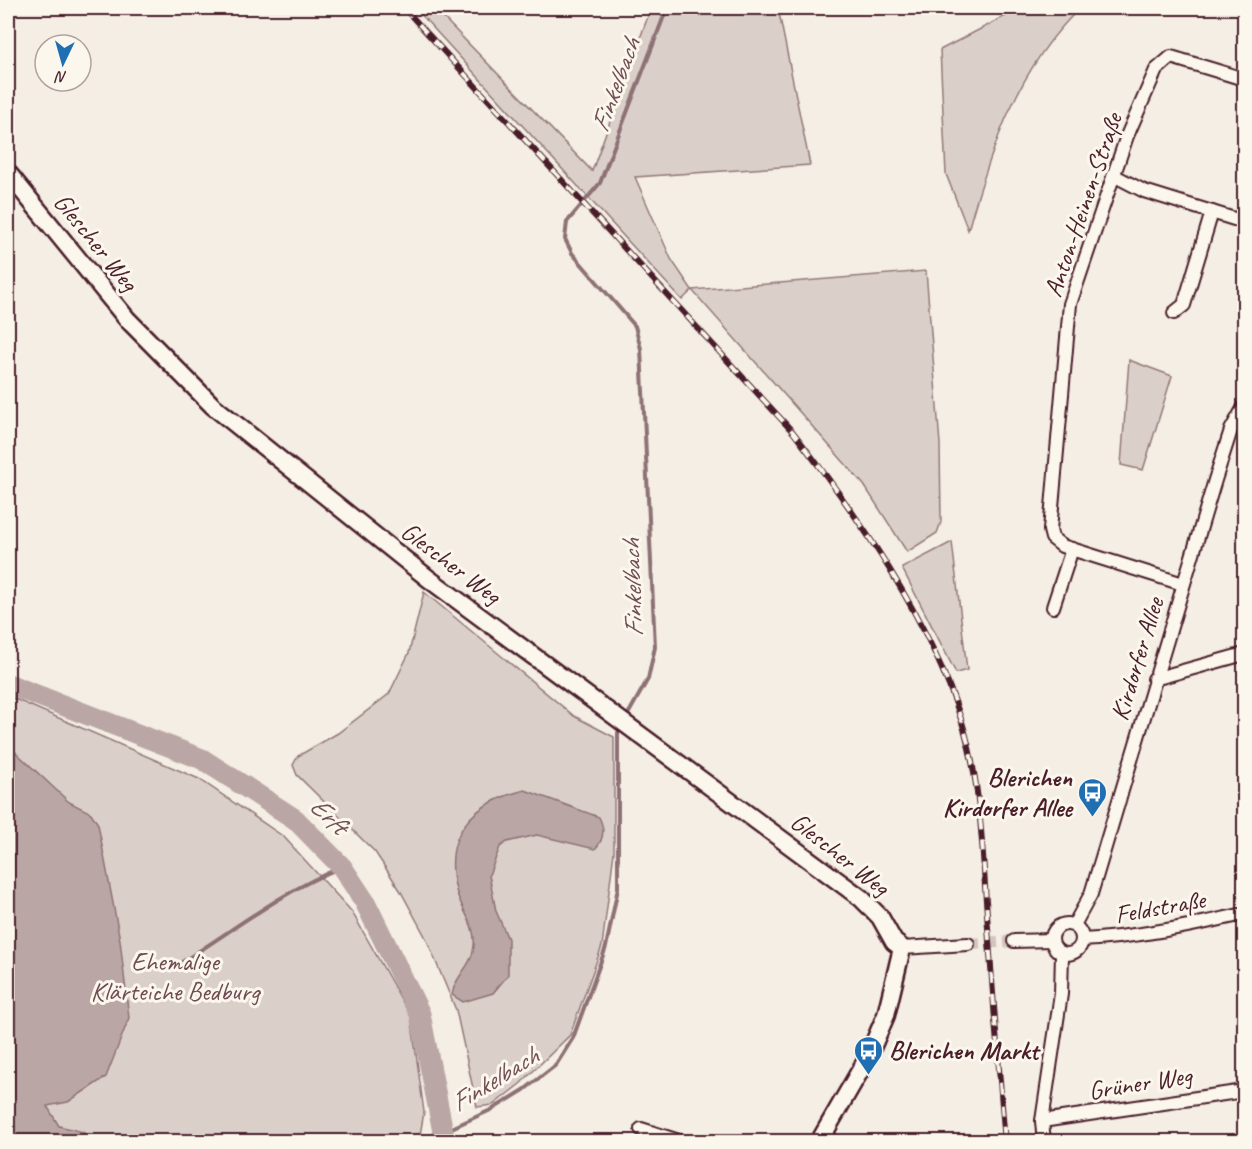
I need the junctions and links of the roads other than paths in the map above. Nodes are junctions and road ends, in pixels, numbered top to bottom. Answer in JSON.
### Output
{"nodes":[{"id":1,"x":1245,"y":79,"type":"edge"},
{"id":2,"x":8,"y":173,"type":"edge"},
{"id":3,"x":1115,"y":176,"type":"junction"},
{"id":4,"x":1212,"y":212,"type":"junction"},
{"id":5,"x":1245,"y":222,"type":"edge"},
{"id":6,"x":1174,"y":313,"type":"dead end"},
{"id":7,"x":1245,"y":407,"type":"edge"},
{"id":8,"x":1072,"y":549,"type":"junction"},
{"id":9,"x":1183,"y":584,"type":"junction"},
{"id":10,"x":1053,"y":607,"type":"dead end"},
{"id":11,"x":1245,"y":654,"type":"edge"},
{"id":12,"x":1154,"y":679,"type":"junction"},
{"id":13,"x":1245,"y":914,"type":"edge"},
{"id":14,"x":1074,"y":925,"type":"junction"},
{"id":15,"x":1082,"y":939,"type":"junction"},
{"id":16,"x":1052,"y":940,"type":"junction"},
{"id":17,"x":1014,"y":941,"type":"tunnel mouth"},
{"id":18,"x":968,"y":944,"type":"tunnel mouth"},
{"id":19,"x":902,"y":948,"type":"junction"},
{"id":20,"x":1062,"y":953,"type":"junction"},
{"id":21,"x":1245,"y":1091,"type":"edge"},
{"id":22,"x":1042,"y":1121,"type":"junction"},
{"id":23,"x":641,"y":1129,"type":"dead end"},
{"id":24,"x":682,"y":1142,"type":"edge"},
{"id":25,"x":819,"y":1142,"type":"edge"},
{"id":26,"x":1044,"y":1142,"type":"edge"}],
"edges":[{"from":1,"to":3,"type":"street","name":"Anton-Heinen-Straße"},
{"from":2,"to":19,"type":"street","name":"Glescher Weg"},
{"from":3,"to":4,"type":"street"},
{"from":3,"to":8,"type":"street","name":"Anton-Heinen-Straße"},
{"from":4,"to":5,"type":"street"},
{"from":4,"to":6,"type":"street"},
{"from":7,"to":9,"type":"street","name":"Kirdorfer Allee"},
{"from":8,"to":9,"type":"street","name":"Anton-Heinen-Straße"},
{"from":8,"to":10,"type":"street"},
{"from":9,"to":12,"type":"street","name":"Kirdorfer Allee"},
{"from":11,"to":12,"type":"street"},
{"from":12,"to":14,"type":"street","name":"Kirdorfer Allee"},
{"from":13,"to":15,"type":"street","name":"Feldstraße"},
{"from":14,"to":15,"type":"street","name":"Feldstraße"},
{"from":14,"to":16,"type":"street"},
{"from":15,"to":20,"type":"street","name":"Feldstraße"},
{"from":16,"to":17,"type":"street"},
{"from":16,"to":20,"type":"street"},
{"from":18,"to":19,"type":"street"},
{"from":19,"to":25,"type":"street"},
{"from":20,"to":22,"type":"street"},
{"from":21,"to":22,"type":"street","name":"Grüner Weg"},
{"from":22,"to":26,"type":"street"},
{"from":23,"to":24,"type":"street"}]}
